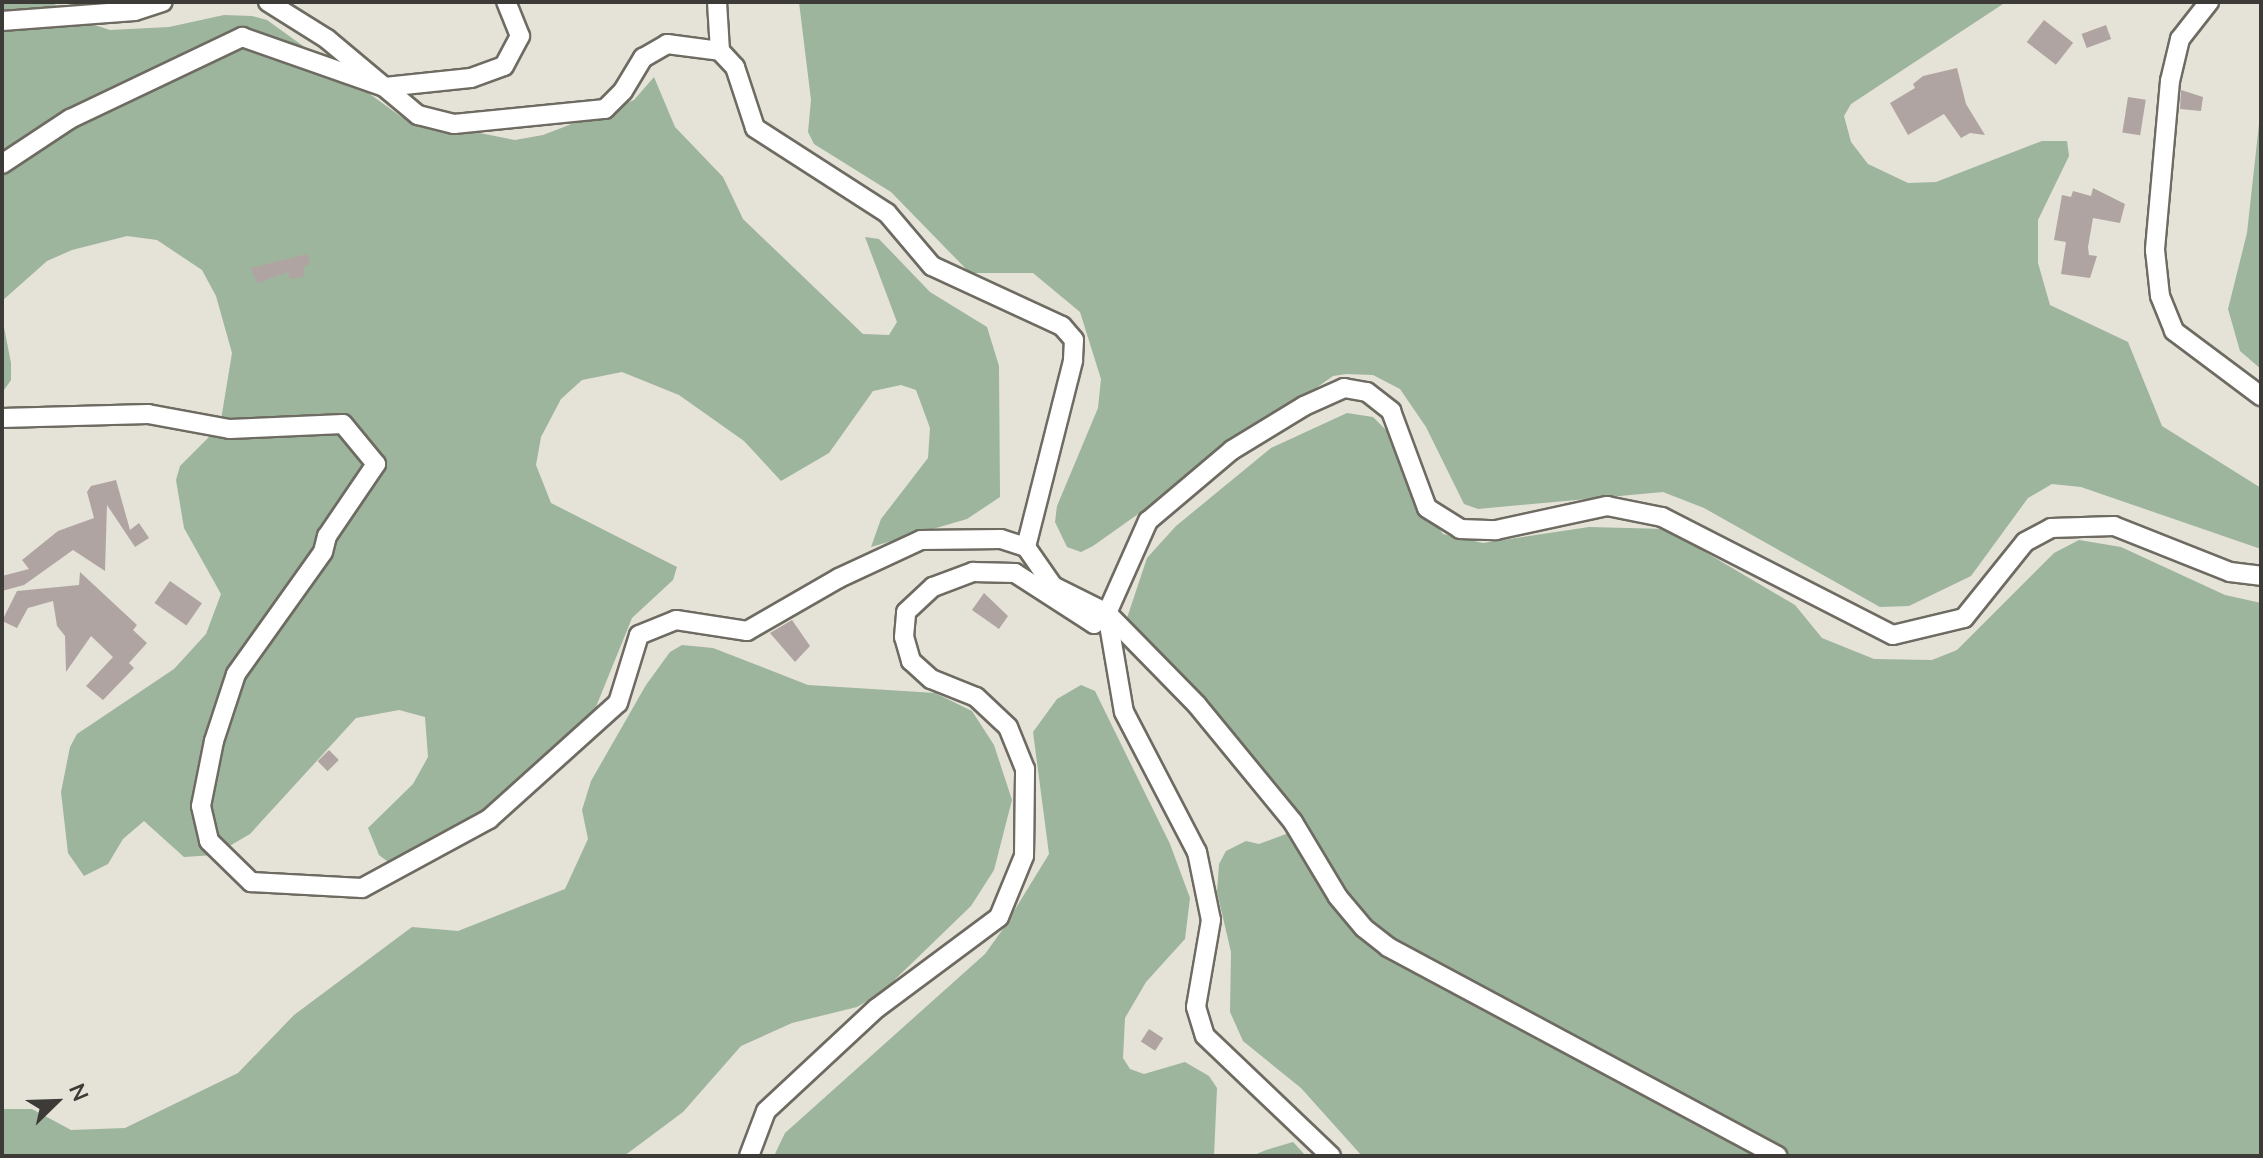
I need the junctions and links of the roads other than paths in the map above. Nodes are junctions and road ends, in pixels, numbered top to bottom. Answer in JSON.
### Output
{"nodes":[{"id":1,"x":163,"y":2,"type":"edge"},
{"id":2,"x":268,"y":2,"type":"edge"},
{"id":3,"x":506,"y":2,"type":"edge"},
{"id":4,"x":717,"y":2,"type":"edge"},
{"id":5,"x":2209,"y":2,"type":"edge"},
{"id":6,"x":2,"y":21,"type":"edge"},
{"id":7,"x":720,"y":51,"type":"junction"},
{"id":8,"x":385,"y":87,"type":"junction"},
{"id":9,"x":2,"y":164,"type":"edge"},
{"id":10,"x":2261,"y":396,"type":"edge"},
{"id":11,"x":2,"y":418,"type":"edge"},
{"id":12,"x":1026,"y":547,"type":"junction"},
{"id":13,"x":2261,"y":576,"type":"edge"},
{"id":14,"x":1107,"y":613,"type":"junction"},
{"id":15,"x":749,"y":1156,"type":"edge"},
{"id":16,"x":1331,"y":1156,"type":"edge"},
{"id":17,"x":1777,"y":1156,"type":"edge"}],
"edges":[{"from":1,"to":6,"type":"street"},
{"from":2,"to":8,"type":"street"},
{"from":3,"to":8,"type":"street"},
{"from":4,"to":7,"type":"street"},
{"from":5,"to":10,"type":"street"},
{"from":7,"to":8,"type":"street"},
{"from":7,"to":12,"type":"street"},
{"from":8,"to":9,"type":"street"},
{"from":11,"to":12,"type":"street"},
{"from":12,"to":14,"type":"street"},
{"from":13,"to":14,"type":"street"},
{"from":14,"to":15,"type":"street"},
{"from":14,"to":16,"type":"street"},
{"from":14,"to":17,"type":"street"}]}
